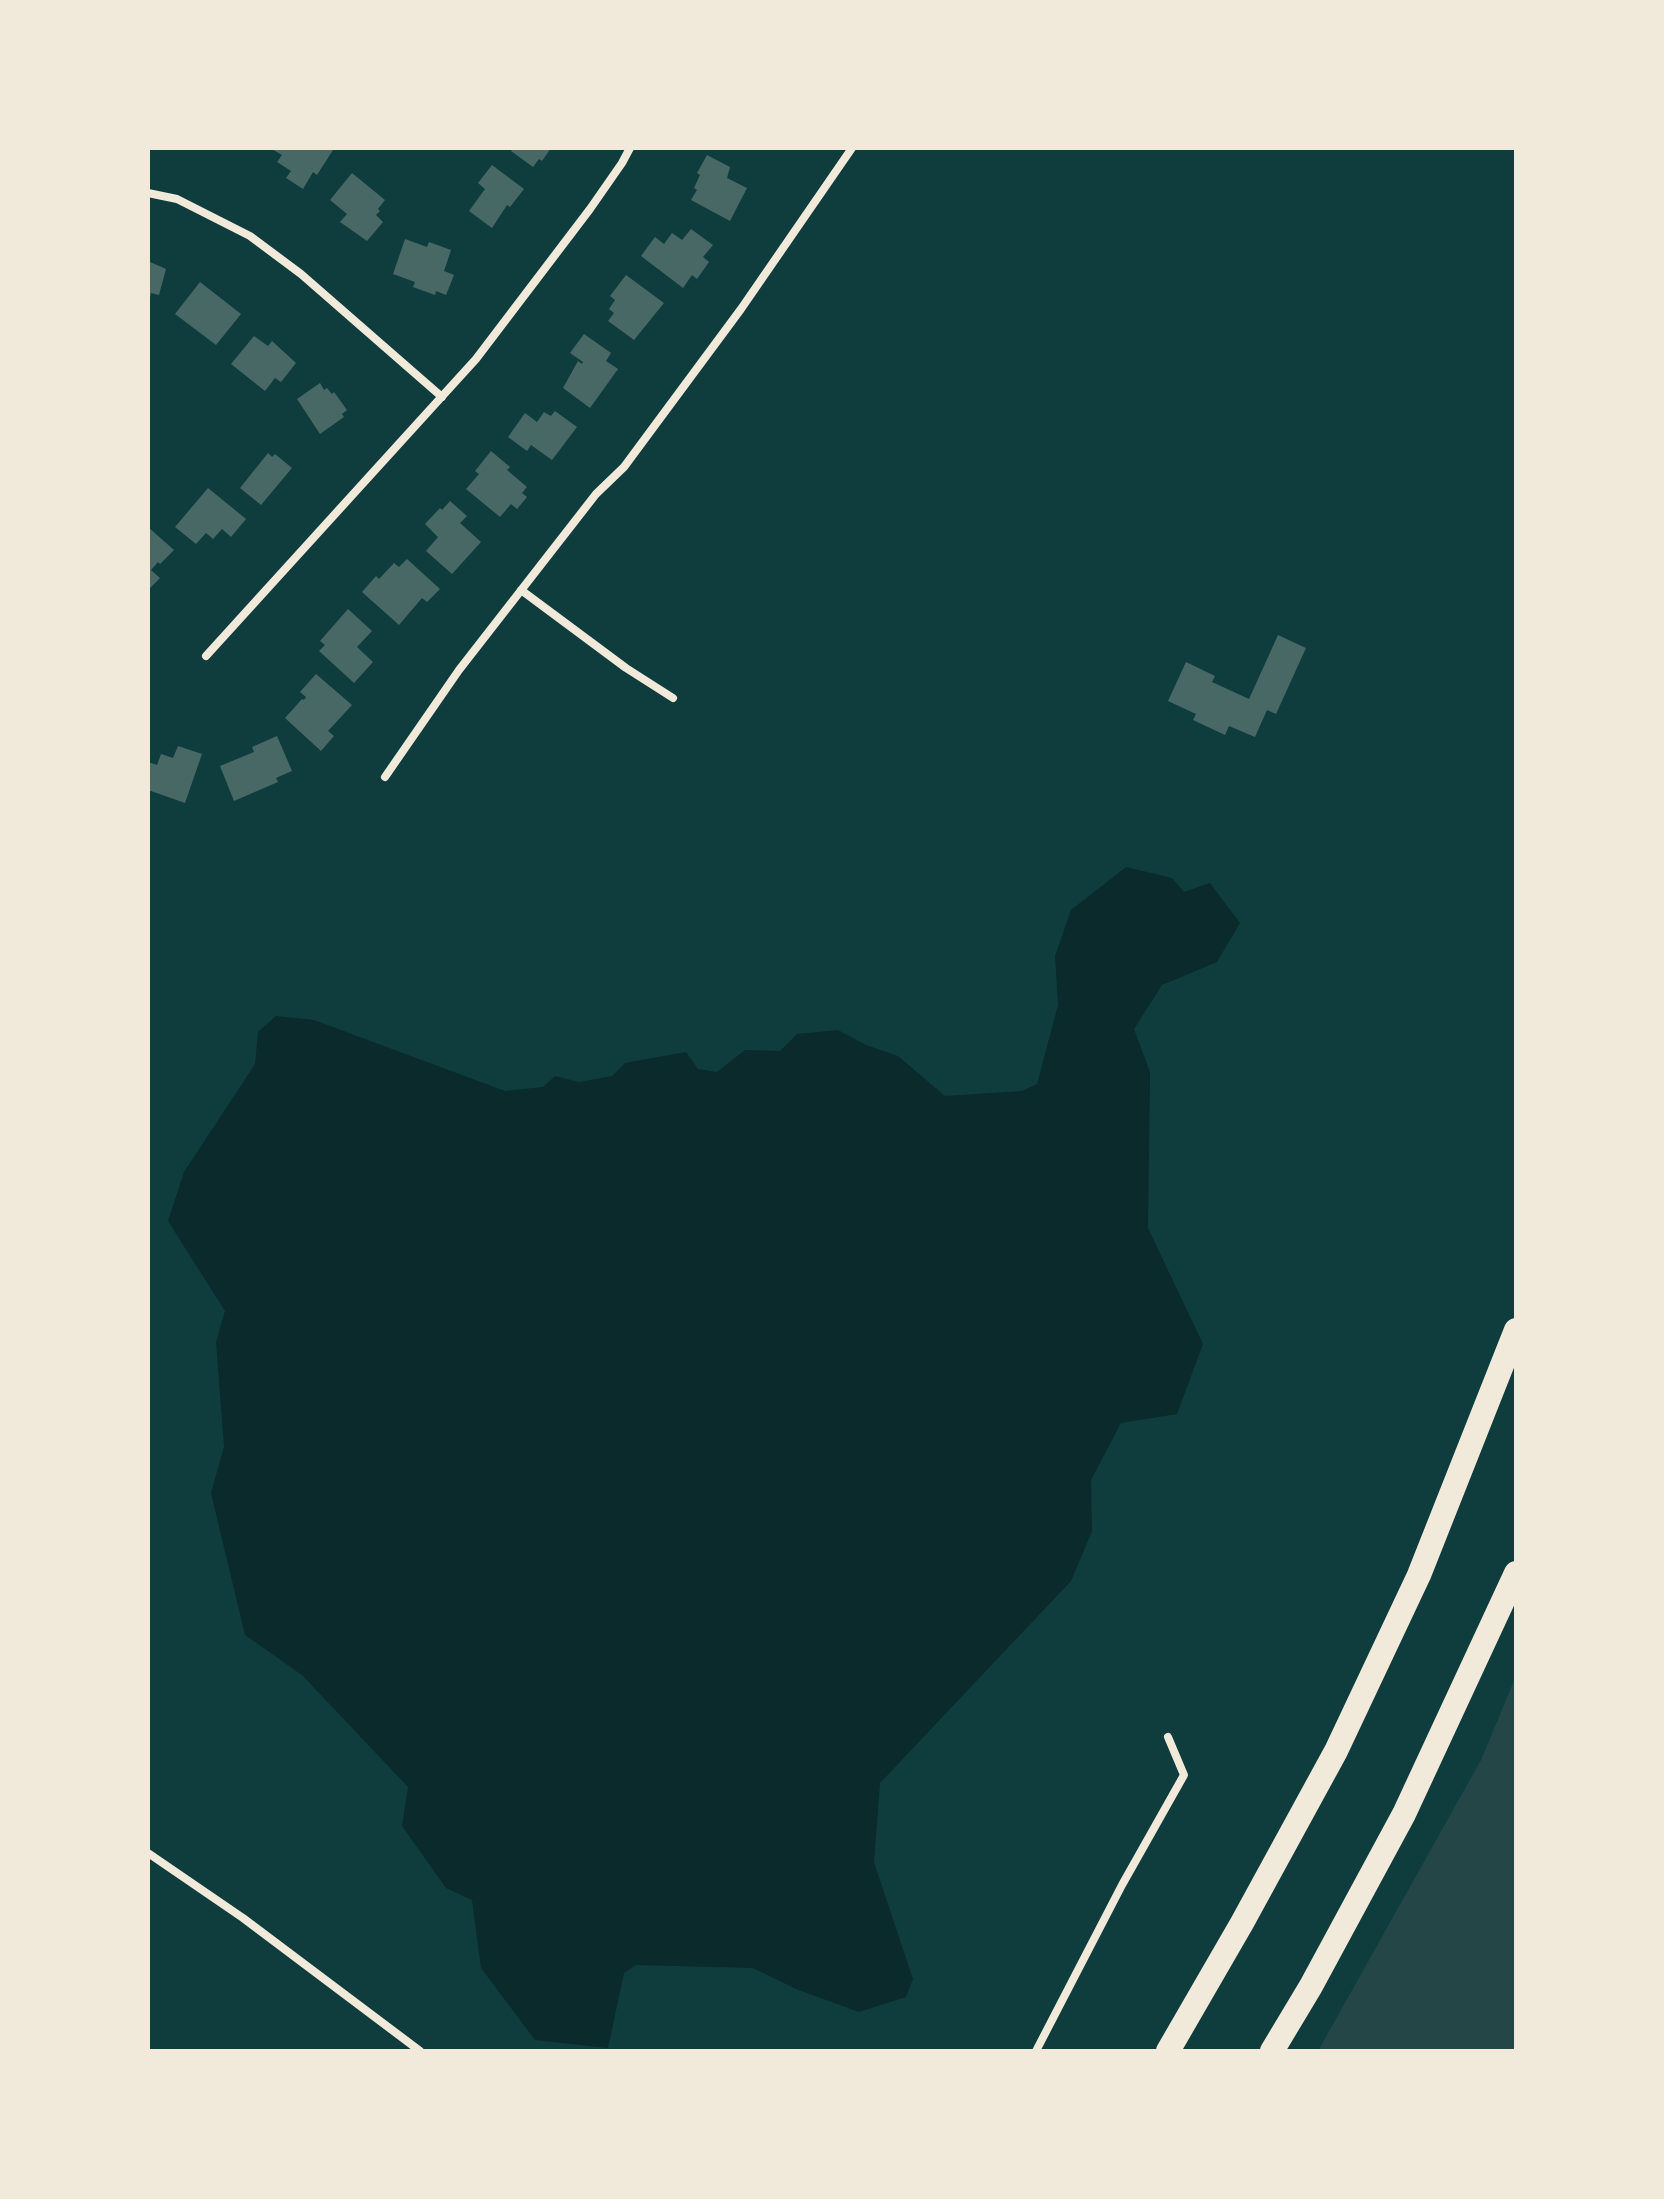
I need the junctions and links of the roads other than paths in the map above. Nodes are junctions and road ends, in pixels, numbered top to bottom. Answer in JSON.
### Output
{"nodes":[{"id":1,"x":630,"y":148,"type":"edge"},
{"id":2,"x":852,"y":148,"type":"edge"},
{"id":3,"x":148,"y":193,"type":"edge"},
{"id":4,"x":442,"y":397,"type":"junction"},
{"id":5,"x":521,"y":590,"type":"junction"},
{"id":6,"x":206,"y":656,"type":"dead end"},
{"id":7,"x":673,"y":698,"type":"dead end"},
{"id":8,"x":385,"y":777,"type":"dead end"},
{"id":9,"x":1516,"y":1330,"type":"edge"},
{"id":10,"x":1516,"y":1573,"type":"edge"},
{"id":11,"x":1168,"y":1737,"type":"dead end"},
{"id":12,"x":148,"y":1853,"type":"edge"},
{"id":13,"x":420,"y":2051,"type":"edge"},
{"id":14,"x":1036,"y":2051,"type":"edge"},
{"id":15,"x":1168,"y":2051,"type":"edge"},
{"id":16,"x":1272,"y":2051,"type":"edge"}],
"edges":[{"from":1,"to":4,"type":"street"},
{"from":2,"to":5,"type":"street"},
{"from":3,"to":4,"type":"street"},
{"from":4,"to":6,"type":"street"},
{"from":5,"to":7,"type":"street"},
{"from":5,"to":8,"type":"street"},
{"from":9,"to":15,"type":"highway"},
{"from":10,"to":16,"type":"highway"},
{"from":11,"to":14,"type":"street"},
{"from":12,"to":13,"type":"street"}]}
